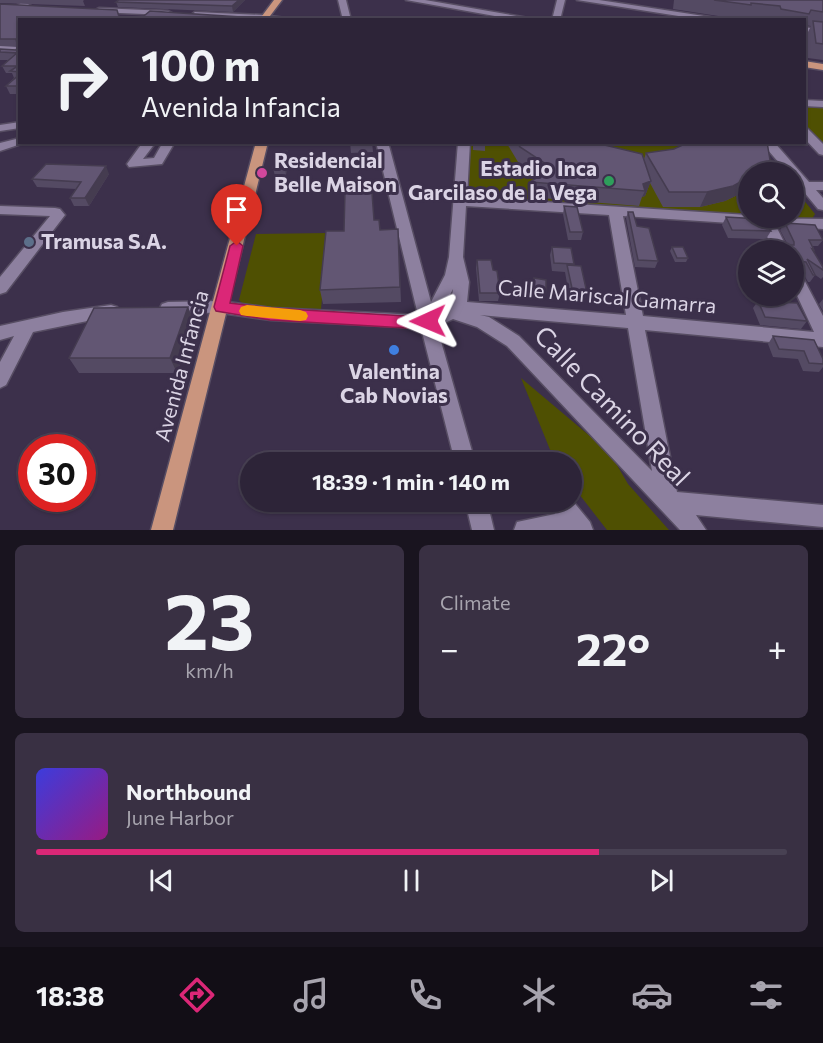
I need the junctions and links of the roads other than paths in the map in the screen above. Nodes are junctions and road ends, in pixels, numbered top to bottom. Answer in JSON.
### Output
{"nodes":[{"id":1,"x":32,"y":0,"type":"edge"},
{"id":2,"x":156,"y":0,"type":"edge"},
{"id":3,"x":278,"y":0,"type":"edge"},
{"id":4,"x":342,"y":0,"type":"edge"},
{"id":5,"x":410,"y":0,"type":"edge"},
{"id":6,"x":561,"y":0,"type":"edge"},
{"id":7,"x":581,"y":0,"type":"edge"},
{"id":8,"x":440,"y":2,"type":"edge"},
{"id":9,"x":0,"y":8,"type":"edge"},
{"id":10,"x":18,"y":8,"type":"junction"},
{"id":11,"x":40,"y":9,"type":"edge"},
{"id":12,"x":90,"y":11,"type":"edge"},
{"id":13,"x":176,"y":14,"type":"edge"},
{"id":14,"x":188,"y":14,"type":"edge"},
{"id":15,"x":137,"y":15,"type":"edge"},
{"id":16,"x":204,"y":18,"type":"edge"},
{"id":17,"x":248,"y":18,"type":"edge"},
{"id":18,"x":264,"y":18,"type":"edge"},
{"id":19,"x":346,"y":18,"type":"edge"},
{"id":20,"x":525,"y":18,"type":"edge"},
{"id":21,"x":556,"y":18,"type":"edge"},
{"id":22,"x":712,"y":18,"type":"edge"},
{"id":23,"x":0,"y":19,"type":"edge"},
{"id":24,"x":806,"y":30,"type":"edge"},
{"id":25,"x":823,"y":33,"type":"edge"},
{"id":26,"x":0,"y":49,"type":"edge"},
{"id":27,"x":18,"y":50,"type":"edge"},
{"id":28,"x":806,"y":59,"type":"edge"},
{"id":29,"x":823,"y":62,"type":"edge"},
{"id":30,"x":806,"y":64,"type":"edge"},
{"id":31,"x":823,"y":68,"type":"edge"},
{"id":32,"x":806,"y":103,"type":"edge"},
{"id":33,"x":823,"y":104,"type":"edge"},
{"id":34,"x":18,"y":124,"type":"edge"},
{"id":35,"x":0,"y":128,"type":"edge"},
{"id":36,"x":806,"y":133,"type":"edge"},
{"id":37,"x":18,"y":142,"type":"edge"},
{"id":38,"x":148,"y":144,"type":"edge"},
{"id":39,"x":168,"y":144,"type":"edge"},
{"id":40,"x":262,"y":144,"type":"edge"},
{"id":41,"x":383,"y":144,"type":"edge"},
{"id":42,"x":464,"y":144,"type":"edge"},
{"id":43,"x":769,"y":144,"type":"edge"},
{"id":44,"x":0,"y":147,"type":"edge"},
{"id":45,"x":823,"y":151,"type":"edge"},
{"id":46,"x":784,"y":162,"type":"edge"},
{"id":47,"x":805,"y":186,"type":"joint"},
{"id":48,"x":823,"y":186,"type":"edge"},
{"id":49,"x":461,"y":201,"type":"junction"},
{"id":50,"x":823,"y":207,"type":"edge"},
{"id":51,"x":0,"y":210,"type":"edge"},
{"id":52,"x":615,"y":210,"type":"junction"},
{"id":53,"x":738,"y":218,"type":"edge"},
{"id":54,"x":804,"y":223,"type":"edge"},
{"id":55,"x":823,"y":224,"type":"edge"},
{"id":56,"x":456,"y":257,"type":"junction"},
{"id":57,"x":0,"y":288,"type":"edge"},
{"id":58,"x":804,"y":294,"type":"edge"},
{"id":59,"x":221,"y":307,"type":"junction"},
{"id":60,"x":153,"y":308,"type":"edge"},
{"id":61,"x":124,"y":309,"type":"edge"},
{"id":62,"x":456,"y":310,"type":"junction"},
{"id":63,"x":428,"y":321,"type":"junction"},
{"id":64,"x":636,"y":323,"type":"junction"},
{"id":65,"x":27,"y":327,"type":"junction"},
{"id":66,"x":0,"y":333,"type":"edge"},
{"id":67,"x":823,"y":333,"type":"edge"},
{"id":68,"x":823,"y":340,"type":"edge"},
{"id":69,"x":0,"y":380,"type":"edge"},
{"id":70,"x":462,"y":452,"type":"edge"},
{"id":71,"x":668,"y":502,"type":"junction"},
{"id":72,"x":479,"y":512,"type":"edge"},
{"id":73,"x":567,"y":512,"type":"edge"},
{"id":74,"x":823,"y":516,"type":"edge"},
{"id":75,"x":578,"y":526,"type":"edge"},
{"id":76,"x":162,"y":530,"type":"edge"},
{"id":77,"x":483,"y":530,"type":"edge"},
{"id":78,"x":525,"y":530,"type":"edge"},
{"id":79,"x":696,"y":530,"type":"edge"}],
"edges":[{"from":1,"to":10,"type":"street"},
{"from":2,"to":15,"type":"street"},
{"from":3,"to":18,"type":"main road"},
{"from":4,"to":19,"type":"street"},
{"from":5,"to":8,"type":"street"},
{"from":6,"to":21,"type":"street"},
{"from":7,"to":22,"type":"street"},
{"from":8,"to":20,"type":"street"},
{"from":9,"to":10,"type":"street"},
{"from":10,"to":11,"type":"street"},
{"from":10,"to":23,"type":"street"},
{"from":12,"to":15,"type":"street"},
{"from":13,"to":15,"type":"street"},
{"from":14,"to":17,"type":"street"},
{"from":15,"to":16,"type":"street"},
{"from":24,"to":25,"type":"street"},
{"from":26,"to":27,"type":"street"},
{"from":28,"to":29,"type":"main road"},
{"from":30,"to":31,"type":"main road"},
{"from":32,"to":33,"type":"street"},
{"from":34,"to":35,"type":"street"},
{"from":36,"to":45,"type":"street"},
{"from":37,"to":44,"type":"street"},
{"from":38,"to":39,"type":"street"},
{"from":40,"to":59,"type":"main road","name":"Avenida Infancia"},
{"from":41,"to":63,"type":"street"},
{"from":42,"to":49,"type":"street"},
{"from":43,"to":46,"type":"street"},
{"from":47,"to":48,"type":"street"},
{"from":47,"to":50,"type":"street"},
{"from":49,"to":52,"type":"street"},
{"from":49,"to":56,"type":"street"},
{"from":51,"to":57,"type":"street"},
{"from":52,"to":53,"type":"street"},
{"from":52,"to":64,"type":"street"},
{"from":54,"to":55,"type":"street"},
{"from":56,"to":62,"type":"street"},
{"from":56,"to":63,"type":"street"},
{"from":58,"to":67,"type":"street"},
{"from":59,"to":60,"type":"street"},
{"from":59,"to":63,"type":"street"},
{"from":59,"to":76,"type":"main road","name":"Avenida Infancia"},
{"from":61,"to":65,"type":"street"},
{"from":62,"to":63,"type":"street"},
{"from":62,"to":64,"type":"street","name":"Calle Mariscal Gamarra"},
{"from":62,"to":71,"type":"street","name":"Calle Camino Real"},
{"from":63,"to":70,"type":"street"},
{"from":64,"to":68,"type":"street","name":"Calle Mariscal Gamarra"},
{"from":64,"to":71,"type":"street"},
{"from":65,"to":66,"type":"street"},
{"from":65,"to":69,"type":"street"},
{"from":71,"to":74,"type":"street"},
{"from":71,"to":79,"type":"street","name":"Calle Camino Real"},
{"from":72,"to":77,"type":"street"},
{"from":73,"to":75,"type":"street"},
{"from":75,"to":78,"type":"street"}]}
